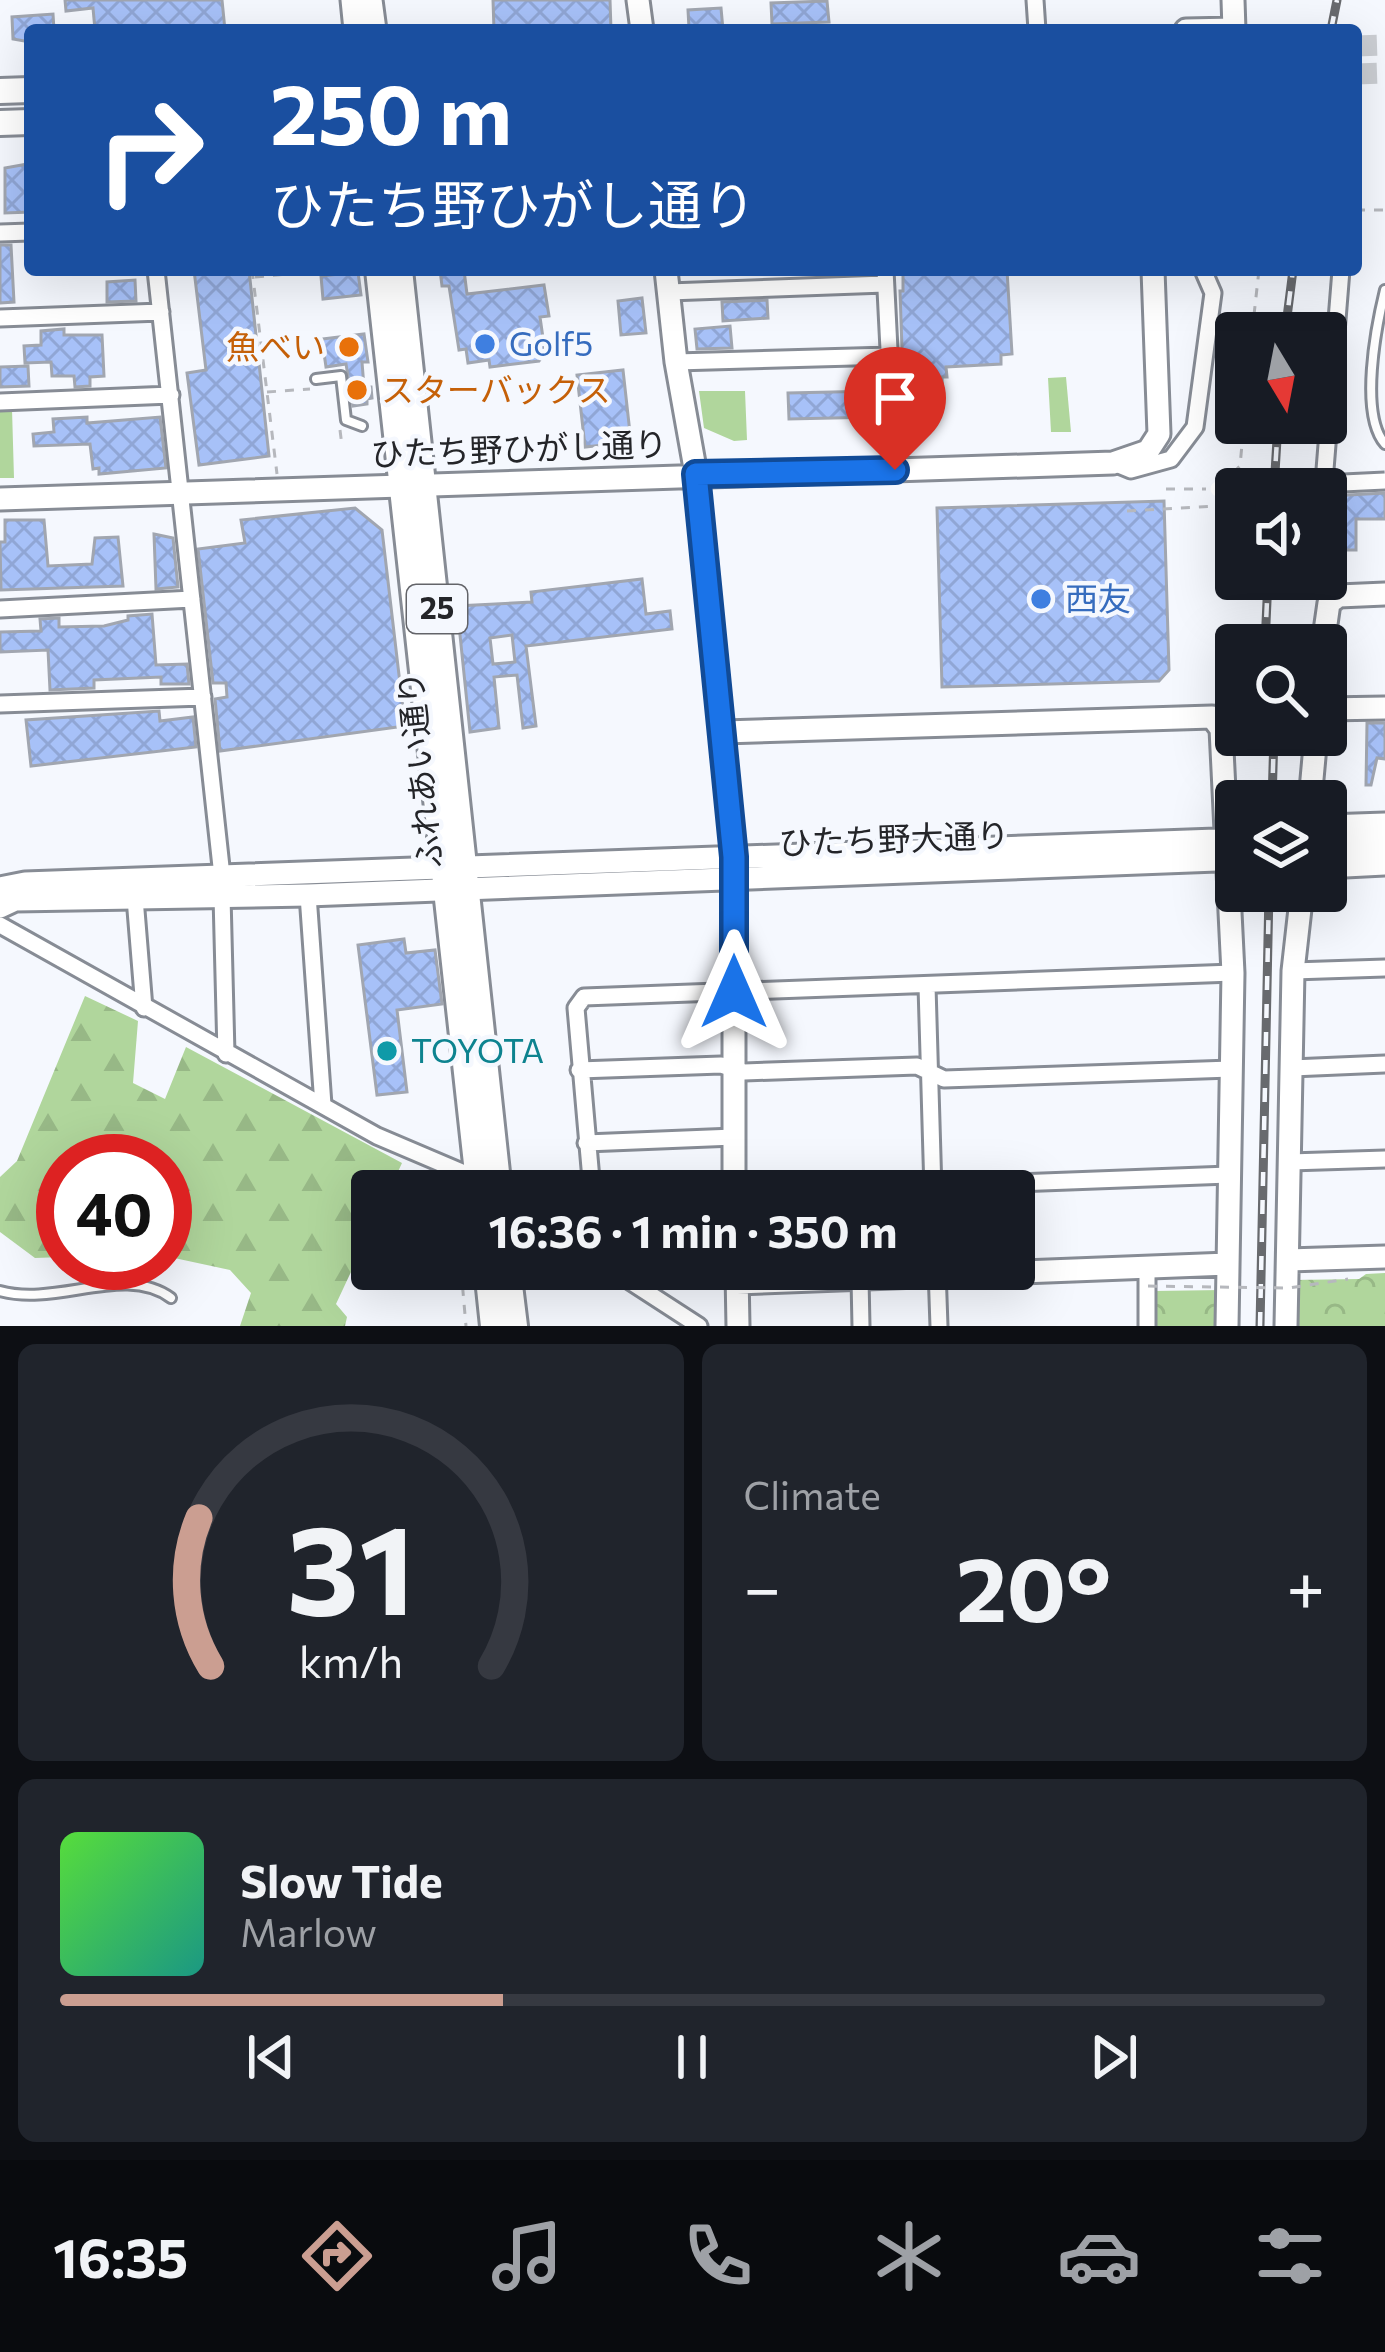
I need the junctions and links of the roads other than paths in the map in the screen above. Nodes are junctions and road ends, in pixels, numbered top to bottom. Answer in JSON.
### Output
{"nodes":[{"id":1,"x":157,"y":276,"type":"edge"},
{"id":2,"x":379,"y":276,"type":"edge"},
{"id":3,"x":400,"y":276,"type":"edge"},
{"id":4,"x":1153,"y":276,"type":"edge"},
{"id":5,"x":1206,"y":276,"type":"edge"},
{"id":6,"x":1341,"y":276,"type":"edge"},
{"id":7,"x":885,"y":277,"type":"edge"},
{"id":8,"x":668,"y":281,"type":"edge"},
{"id":9,"x":1385,"y":291,"type":"edge"},
{"id":10,"x":161,"y":312,"type":"junction"},
{"id":11,"x":0,"y":318,"type":"edge"},
{"id":12,"x":890,"y":356,"type":"junction"},
{"id":13,"x":676,"y":362,"type":"junction"},
{"id":14,"x":316,"y":383,"type":"road end"},
{"id":15,"x":170,"y":395,"type":"junction"},
{"id":16,"x":0,"y":402,"type":"edge"},
{"id":17,"x":362,"y":426,"type":"dead end"},
{"id":18,"x":1385,"y":443,"type":"edge"},
{"id":19,"x":1113,"y":463,"type":"junction"},
{"id":20,"x":1325,"y":468,"type":"edge"},
{"id":21,"x":895,"y":470,"type":"junction"},
{"id":22,"x":696,"y":474,"type":"junction"},
{"id":23,"x":1385,"y":481,"type":"edge"},
{"id":24,"x":1347,"y":482,"type":"edge"},
{"id":25,"x":413,"y":487,"type":"junction"},
{"id":26,"x":178,"y":493,"type":"junction"},
{"id":27,"x":0,"y":500,"type":"edge"},
{"id":28,"x":1385,"y":594,"type":"edge"},
{"id":29,"x":192,"y":599,"type":"junction"},
{"id":30,"x":0,"y":609,"type":"edge"},
{"id":31,"x":1326,"y":624,"type":"edge"},
{"id":32,"x":203,"y":697,"type":"junction"},
{"id":33,"x":0,"y":704,"type":"edge"},
{"id":34,"x":1385,"y":708,"type":"edge"},
{"id":35,"x":1347,"y":709,"type":"edge"},
{"id":36,"x":724,"y":732,"type":"junction"},
{"id":37,"x":1385,"y":821,"type":"edge"},
{"id":38,"x":1347,"y":822,"type":"edge"},
{"id":39,"x":1385,"y":833,"type":"edge"},
{"id":40,"x":1347,"y":835,"type":"edge"},
{"id":41,"x":1215,"y":850,"type":"edge"},
{"id":42,"x":1385,"y":853,"type":"edge"},
{"id":43,"x":1347,"y":854,"type":"edge"},
{"id":44,"x":1385,"y":867,"type":"edge"},
{"id":45,"x":734,"y":868,"type":"junction"},
{"id":46,"x":1347,"y":869,"type":"edge"},
{"id":47,"x":454,"y":878,"type":"junction"},
{"id":48,"x":222,"y":886,"type":"junction"},
{"id":49,"x":0,"y":888,"type":"edge"},
{"id":50,"x":308,"y":895,"type":"junction"},
{"id":51,"x":134,"y":898,"type":"junction"},
{"id":52,"x":0,"y":907,"type":"edge"},
{"id":53,"x":1299,"y":912,"type":"edge"},
{"id":54,"x":0,"y":925,"type":"edge"},
{"id":55,"x":1385,"y":968,"type":"edge"},
{"id":56,"x":1293,"y":971,"type":"junction"},
{"id":57,"x":1233,"y":973,"type":"junction"},
{"id":58,"x":927,"y":986,"type":"junction"},
{"id":59,"x":734,"y":992,"type":"junction"},
{"id":60,"x":144,"y":1008,"type":"junction"},
{"id":61,"x":226,"y":1054,"type":"junction"},
{"id":62,"x":1385,"y":1064,"type":"edge"},
{"id":63,"x":735,"y":1068,"type":"junction"},
{"id":64,"x":1292,"y":1068,"type":"junction"},
{"id":65,"x":1232,"y":1069,"type":"junction"},
{"id":66,"x":579,"y":1070,"type":"junction"},
{"id":67,"x":928,"y":1071,"type":"junction"},
{"id":68,"x":323,"y":1105,"type":"junction"},
{"id":69,"x":734,"y":1137,"type":"junction"},
{"id":70,"x":586,"y":1143,"type":"junction"},
{"id":71,"x":1385,"y":1159,"type":"edge"},
{"id":72,"x":1290,"y":1162,"type":"junction"},
{"id":73,"x":449,"y":1170,"type":"edge"},
{"id":74,"x":483,"y":1170,"type":"edge"},
{"id":75,"x":589,"y":1170,"type":"edge"},
{"id":76,"x":734,"y":1170,"type":"edge"},
{"id":77,"x":932,"y":1170,"type":"edge"},
{"id":78,"x":1229,"y":1175,"type":"junction"},
{"id":79,"x":1035,"y":1184,"type":"edge"},
{"id":80,"x":1385,"y":1257,"type":"edge"},
{"id":81,"x":1288,"y":1260,"type":"junction"},
{"id":82,"x":1228,"y":1264,"type":"junction"},
{"id":83,"x":1035,"y":1275,"type":"edge"},
{"id":84,"x":1148,"y":1277,"type":"junction"},
{"id":85,"x":489,"y":1290,"type":"edge"},
{"id":86,"x":511,"y":1290,"type":"edge"},
{"id":87,"x":643,"y":1290,"type":"edge"},
{"id":88,"x":737,"y":1290,"type":"edge"},
{"id":89,"x":860,"y":1290,"type":"edge"},
{"id":90,"x":938,"y":1290,"type":"edge"},
{"id":91,"x":0,"y":1291,"type":"edge"},
{"id":92,"x":171,"y":1298,"type":"dead end"},
{"id":93,"x":493,"y":1326,"type":"edge"},
{"id":94,"x":515,"y":1326,"type":"edge"},
{"id":95,"x":699,"y":1326,"type":"edge"},
{"id":96,"x":738,"y":1326,"type":"edge"},
{"id":97,"x":861,"y":1326,"type":"edge"},
{"id":98,"x":939,"y":1326,"type":"edge"},
{"id":99,"x":1147,"y":1326,"type":"edge"},
{"id":100,"x":1227,"y":1326,"type":"edge"},
{"id":101,"x":1286,"y":1326,"type":"edge"}],
"edges":[{"from":1,"to":10,"type":"street"},
{"from":2,"to":25,"type":"main road","name":"ふれあい通り","number":"25"},
{"from":3,"to":25,"type":"main road","name":"ふれあい通り","number":"25"},
{"from":4,"to":19,"type":"street"},
{"from":5,"to":19,"type":"street"},
{"from":6,"to":20,"type":"street"},
{"from":7,"to":8,"type":"street"},
{"from":7,"to":12,"type":"street"},
{"from":8,"to":13,"type":"street"},
{"from":9,"to":18,"type":"lane"},
{"from":10,"to":11,"type":"street"},
{"from":10,"to":15,"type":"street"},
{"from":12,"to":13,"type":"street"},
{"from":12,"to":21,"type":"street"},
{"from":13,"to":22,"type":"street"},
{"from":14,"to":17,"type":"lane"},
{"from":15,"to":16,"type":"street"},
{"from":15,"to":26,"type":"street"},
{"from":19,"to":21,"type":"street","name":"ひたち野ひがし通り"},
{"from":21,"to":22,"type":"street","name":"ひたち野ひがし通り"},
{"from":22,"to":25,"type":"street","name":"ひたち野ひがし通り"},
{"from":22,"to":36,"type":"street"},
{"from":23,"to":24,"type":"street","bridge":true},
{"from":25,"to":26,"type":"street","name":"ひたち野ひがし通り"},
{"from":25,"to":47,"type":"main road","name":"ふれあい通り","number":"25"},
{"from":26,"to":27,"type":"street","name":"ひたち野ひがし通り"},
{"from":26,"to":29,"type":"street"},
{"from":28,"to":31,"type":"street"},
{"from":29,"to":30,"type":"street"},
{"from":29,"to":32,"type":"street"},
{"from":32,"to":33,"type":"street"},
{"from":32,"to":48,"type":"street"},
{"from":34,"to":35,"type":"street"},
{"from":36,"to":45,"type":"street"},
{"from":36,"to":57,"type":"street"},
{"from":37,"to":38,"type":"street"},
{"from":39,"to":40,"type":"street"},
{"from":41,"to":45,"type":"street","name":"ひたち野大通り"},
{"from":42,"to":43,"type":"street"},
{"from":44,"to":46,"type":"street"},
{"from":45,"to":47,"type":"street","name":"ひたち野大通り"},
{"from":45,"to":59,"type":"street"},
{"from":47,"to":48,"type":"street","name":"ひたち野大通り"},
{"from":47,"to":50,"type":"street","name":"ひたち野大通り"},
{"from":47,"to":74,"type":"main road","name":"ふれあい通り","number":"25"},
{"from":48,"to":49,"type":"street","name":"ひたち野大通り"},
{"from":48,"to":50,"type":"street","name":"ひたち野大通り"},
{"from":48,"to":51,"type":"street","name":"ひたち野大通り"},
{"from":48,"to":61,"type":"street"},
{"from":50,"to":68,"type":"street"},
{"from":51,"to":52,"type":"street","name":"ひたち野大通り"},
{"from":51,"to":60,"type":"street"},
{"from":53,"to":56,"type":"street"},
{"from":54,"to":60,"type":"street"},
{"from":55,"to":56,"type":"street"},
{"from":56,"to":64,"type":"street"},
{"from":57,"to":58,"type":"street"},
{"from":57,"to":65,"type":"street"},
{"from":58,"to":59,"type":"street"},
{"from":58,"to":67,"type":"street"},
{"from":59,"to":63,"type":"street"},
{"from":59,"to":66,"type":"street"},
{"from":60,"to":61,"type":"street"},
{"from":61,"to":68,"type":"street"},
{"from":62,"to":64,"type":"street"},
{"from":63,"to":66,"type":"street"},
{"from":63,"to":67,"type":"street"},
{"from":63,"to":69,"type":"street"},
{"from":64,"to":72,"type":"street"},
{"from":65,"to":67,"type":"street"},
{"from":65,"to":78,"type":"street"},
{"from":66,"to":70,"type":"street"},
{"from":67,"to":77,"type":"street"},
{"from":68,"to":73,"type":"street"},
{"from":69,"to":70,"type":"street"},
{"from":69,"to":76,"type":"street"},
{"from":70,"to":75,"type":"street"},
{"from":71,"to":72,"type":"street"},
{"from":72,"to":81,"type":"street"},
{"from":78,"to":79,"type":"street"},
{"from":78,"to":82,"type":"street"},
{"from":80,"to":81,"type":"street"},
{"from":81,"to":101,"type":"street"},
{"from":82,"to":84,"type":"street"},
{"from":82,"to":100,"type":"street"},
{"from":83,"to":84,"type":"street"},
{"from":84,"to":99,"type":"street"},
{"from":85,"to":93,"type":"main road"},
{"from":86,"to":94,"type":"main road"},
{"from":87,"to":95,"type":"street"},
{"from":88,"to":96,"type":"street"},
{"from":89,"to":97,"type":"street"},
{"from":90,"to":98,"type":"street"},
{"from":91,"to":92,"type":"lane"}]}
